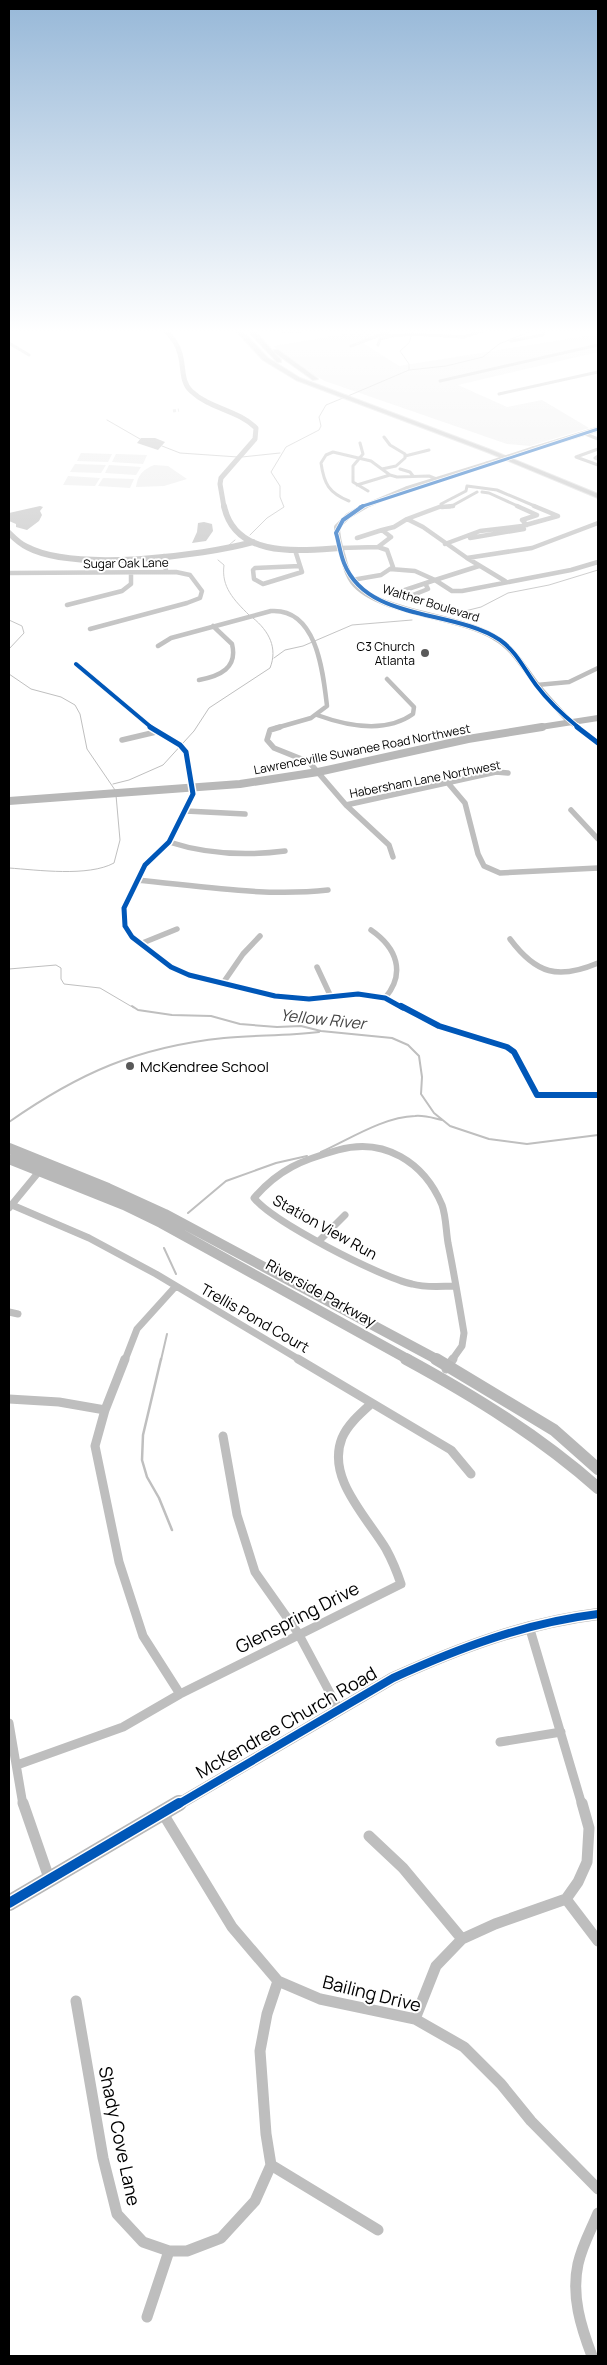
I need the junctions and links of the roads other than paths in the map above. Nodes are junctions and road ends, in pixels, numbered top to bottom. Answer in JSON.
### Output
{"nodes":[{"id":1,"x":253,"y":441,"type":"edge"},
{"id":2,"x":389,"y":441,"type":"edge"},
{"id":3,"x":467,"y":441,"type":"edge"},
{"id":4,"x":478,"y":441,"type":"edge"},
{"id":5,"x":556,"y":441,"type":"edge"},
{"id":6,"x":360,"y":442,"type":"dead end"},
{"id":7,"x":598,"y":449,"type":"edge"},
{"id":8,"x":429,"y":450,"type":"dead end"},
{"id":9,"x":404,"y":456,"type":"junction"},
{"id":10,"x":360,"y":458,"type":"junction"},
{"id":11,"x":597,"y":458,"type":"edge"},
{"id":12,"x":586,"y":460,"type":"junction"},
{"id":13,"x":598,"y":465,"type":"edge"},
{"id":14,"x":382,"y":469,"type":"junction"},
{"id":15,"x":400,"y":469,"type":"dead end"},
{"id":16,"x":392,"y":476,"type":"junction"},
{"id":17,"x":410,"y":476,"type":"junction"},
{"id":18,"x":441,"y":479,"type":"junction"},
{"id":19,"x":357,"y":485,"type":"junction"},
{"id":20,"x":598,"y":490,"type":"edge"},
{"id":21,"x":368,"y":491,"type":"dead end"},
{"id":22,"x":466,"y":491,"type":"junction"},
{"id":23,"x":478,"y":492,"type":"junction"},
{"id":24,"x":598,"y":496,"type":"edge"},
{"id":25,"x":349,"y":501,"type":"dead end"},
{"id":26,"x":524,"y":501,"type":"junction"},
{"id":27,"x":514,"y":505,"type":"junction"},
{"id":28,"x":442,"y":507,"type":"junction"},
{"id":29,"x":408,"y":519,"type":"junction"},
{"id":30,"x":598,"y":523,"type":"edge"},
{"id":31,"x":525,"y":525,"type":"junction"},
{"id":32,"x":382,"y":530,"type":"junction"},
{"id":33,"x":9,"y":533,"type":"edge"},
{"id":34,"x":357,"y":538,"type":"dead end"},
{"id":35,"x":253,"y":542,"type":"junction"},
{"id":36,"x":445,"y":544,"type":"junction"},
{"id":37,"x":378,"y":546,"type":"junction"},
{"id":38,"x":339,"y":548,"type":"junction"},
{"id":39,"x":295,"y":550,"type":"junction"},
{"id":40,"x":164,"y":556,"type":"junction"},
{"id":41,"x":466,"y":558,"type":"junction"},
{"id":42,"x":598,"y":562,"type":"edge"},
{"id":43,"x":300,"y":566,"type":"junction"},
{"id":44,"x":479,"y":566,"type":"junction"},
{"id":45,"x":390,"y":569,"type":"junction"},
{"id":46,"x":166,"y":571,"type":"junction"},
{"id":47,"x":9,"y":573,"type":"edge"},
{"id":48,"x":131,"y":573,"type":"junction"},
{"id":49,"x":352,"y":580,"type":"junction"},
{"id":50,"x":435,"y":580,"type":"junction"},
{"id":51,"x":505,"y":581,"type":"junction"},
{"id":52,"x":426,"y":585,"type":"junction"},
{"id":53,"x":68,"y":605,"type":"dead end"},
{"id":54,"x":213,"y":626,"type":"junction"},
{"id":55,"x":90,"y":629,"type":"dead end"},
{"id":56,"x":158,"y":646,"type":"dead end"},
{"id":57,"x":76,"y":664,"type":"dead end"},
{"id":58,"x":598,"y":668,"type":"edge"},
{"id":59,"x":386,"y":679,"type":"dead end"},
{"id":60,"x":198,"y":680,"type":"dead end"},
{"id":61,"x":537,"y":685,"type":"junction"},
{"id":62,"x":598,"y":712,"type":"edge"},
{"id":63,"x":317,"y":715,"type":"junction"},
{"id":64,"x":598,"y":718,"type":"edge"},
{"id":65,"x":567,"y":719,"type":"junction"},
{"id":66,"x":156,"y":732,"type":"junction"},
{"id":67,"x":122,"y":740,"type":"dead end"},
{"id":68,"x":598,"y":742,"type":"edge"},
{"id":69,"x":316,"y":769,"type":"junction"},
{"id":70,"x":508,"y":773,"type":"dead end"},
{"id":71,"x":448,"y":784,"type":"junction"},
{"id":72,"x":193,"y":785,"type":"junction"},
{"id":73,"x":102,"y":791,"type":"junction"},
{"id":74,"x":9,"y":795,"type":"edge"},
{"id":75,"x":9,"y":801,"type":"edge"},
{"id":76,"x":346,"y":805,"type":"junction"},
{"id":77,"x":571,"y":810,"type":"dead end"},
{"id":78,"x":186,"y":811,"type":"junction"},
{"id":79,"x":245,"y":814,"type":"dead end"},
{"id":80,"x":598,"y":839,"type":"edge"},
{"id":81,"x":169,"y":842,"type":"junction"},
{"id":82,"x":285,"y":851,"type":"dead end"},
{"id":83,"x":393,"y":857,"type":"dead end"},
{"id":84,"x":598,"y":868,"type":"edge"},
{"id":85,"x":137,"y":880,"type":"junction"},
{"id":86,"x":328,"y":890,"type":"dead end"},
{"id":87,"x":176,"y":929,"type":"dead end"},
{"id":88,"x":371,"y":930,"type":"dead end"},
{"id":89,"x":260,"y":936,"type":"dead end"},
{"id":90,"x":510,"y":939,"type":"dead end"},
{"id":91,"x":140,"y":944,"type":"junction"},
{"id":92,"x":598,"y":963,"type":"edge"},
{"id":93,"x":317,"y":967,"type":"dead end"},
{"id":94,"x":223,"y":983,"type":"junction"},
{"id":95,"x":331,"y":996,"type":"junction"},
{"id":96,"x":385,"y":998,"type":"junction"},
{"id":97,"x":598,"y":1095,"type":"edge"},
{"id":98,"x":9,"y":1148,"type":"edge"},
{"id":99,"x":9,"y":1159,"type":"edge"},
{"id":100,"x":43,"y":1167,"type":"junction"},
{"id":101,"x":10,"y":1207,"type":"edge"},
{"id":102,"x":345,"y":1215,"type":"dead end"},
{"id":103,"x":320,"y":1240,"type":"junction"},
{"id":104,"x":455,"y":1286,"type":"junction"},
{"id":105,"x":175,"y":1287,"type":"junction"},
{"id":106,"x":9,"y":1312,"type":"edge"},
{"id":107,"x":18,"y":1314,"type":"dead end"},
{"id":108,"x":448,"y":1365,"type":"junction"},
{"id":109,"x":440,"y":1377,"type":"junction"},
{"id":110,"x":9,"y":1399,"type":"edge"},
{"id":111,"x":372,"y":1402,"type":"junction"},
{"id":112,"x":105,"y":1410,"type":"junction"},
{"id":113,"x":223,"y":1436,"type":"dead end"},
{"id":114,"x":598,"y":1469,"type":"edge"},
{"id":115,"x":471,"y":1474,"type":"dead end"},
{"id":116,"x":598,"y":1488,"type":"edge"},
{"id":117,"x":598,"y":1614,"type":"edge"},
{"id":118,"x":529,"y":1626,"type":"junction"},
{"id":119,"x":298,"y":1633,"type":"junction"},
{"id":120,"x":180,"y":1694,"type":"junction"},
{"id":121,"x":338,"y":1708,"type":"junction"},
{"id":122,"x":9,"y":1723,"type":"edge"},
{"id":123,"x":560,"y":1732,"type":"junction"},
{"id":124,"x":500,"y":1742,"type":"dead end"},
{"id":125,"x":17,"y":1765,"type":"junction"},
{"id":126,"x":162,"y":1812,"type":"junction"},
{"id":127,"x":369,"y":1836,"type":"dead end"},
{"id":128,"x":49,"y":1878,"type":"junction"},
{"id":129,"x":566,"y":1899,"type":"junction"},
{"id":130,"x":9,"y":1903,"type":"edge"},
{"id":131,"x":462,"y":1939,"type":"junction"},
{"id":132,"x":598,"y":1941,"type":"edge"},
{"id":133,"x":278,"y":1981,"type":"junction"},
{"id":134,"x":76,"y":2001,"type":"dead end"},
{"id":135,"x":415,"y":2018,"type":"junction"},
{"id":136,"x":271,"y":2165,"type":"junction"},
{"id":137,"x":598,"y":2188,"type":"edge"},
{"id":138,"x":598,"y":2213,"type":"edge"},
{"id":139,"x":378,"y":2230,"type":"dead end"},
{"id":140,"x":169,"y":2251,"type":"junction"},
{"id":141,"x":147,"y":2317,"type":"dead end"},
{"id":142,"x":592,"y":2356,"type":"edge"}],
"edges":[{"from":1,"to":35,"type":"street"},
{"from":2,"to":9,"type":"street"},
{"from":3,"to":24,"type":"highway"},
{"from":4,"to":20,"type":"highway"},
{"from":5,"to":18,"type":"street","name":"Walther Boulevard","bridge":true},
{"from":6,"to":10,"type":"street"},
{"from":7,"to":12,"type":"street"},
{"from":8,"to":9,"type":"street"},
{"from":9,"to":14,"type":"street"},
{"from":10,"to":14,"type":"street"},
{"from":10,"to":19,"type":"street"},
{"from":10,"to":25,"type":"street"},
{"from":11,"to":12,"type":"street"},
{"from":12,"to":13,"type":"street"},
{"from":14,"to":16,"type":"street"},
{"from":15,"to":17,"type":"street"},
{"from":16,"to":17,"type":"street"},
{"from":16,"to":19,"type":"street"},
{"from":17,"to":18,"type":"street"},
{"from":18,"to":38,"type":"street","name":"Walther Boulevard"},
{"from":19,"to":21,"type":"street"},
{"from":22,"to":23,"type":"street"},
{"from":22,"to":26,"type":"street"},
{"from":22,"to":28,"type":"street"},
{"from":23,"to":27,"type":"street"},
{"from":23,"to":28,"type":"street"},
{"from":26,"to":27,"type":"street"},
{"from":26,"to":31,"type":"street"},
{"from":27,"to":31,"type":"street"},
{"from":28,"to":29,"type":"street"},
{"from":29,"to":32,"type":"street"},
{"from":29,"to":36,"type":"street"},
{"from":30,"to":41,"type":"street"},
{"from":31,"to":36,"type":"street"},
{"from":32,"to":34,"type":"street"},
{"from":32,"to":37,"type":"street"},
{"from":33,"to":40,"type":"street"},
{"from":35,"to":39,"type":"street"},
{"from":35,"to":40,"type":"street"},
{"from":36,"to":41,"type":"street"},
{"from":37,"to":38,"type":"street"},
{"from":37,"to":45,"type":"street"},
{"from":38,"to":39,"type":"street"},
{"from":38,"to":49,"type":"street","name":"Walther Boulevard"},
{"from":39,"to":43,"type":"street"},
{"from":40,"to":46,"type":"street"},
{"from":41,"to":44,"type":"street"},
{"from":42,"to":51,"type":"street"},
{"from":43,"to":43,"type":"street"},
{"from":44,"to":50,"type":"street"},
{"from":44,"to":51,"type":"street"},
{"from":45,"to":49,"type":"street"},
{"from":45,"to":50,"type":"street"},
{"from":46,"to":48,"type":"street","name":"Sugar Oak Lane"},
{"from":46,"to":55,"type":"street","name":"Sugar Oak Lane"},
{"from":47,"to":48,"type":"street","name":"Sugar Oak Lane"},
{"from":48,"to":53,"type":"street"},
{"from":49,"to":61,"type":"street","name":"Walther Boulevard"},
{"from":50,"to":51,"type":"street"},
{"from":50,"to":52,"type":"street"},
{"from":52,"to":52,"type":"street"},
{"from":54,"to":56,"type":"street"},
{"from":54,"to":60,"type":"street"},
{"from":54,"to":63,"type":"street"},
{"from":57,"to":66,"type":"street"},
{"from":58,"to":61,"type":"street"},
{"from":59,"to":63,"type":"street"},
{"from":61,"to":65,"type":"street","name":"Walther Boulevard"},
{"from":62,"to":65,"type":"street","name":"Lawrenceville Suwanee Road Northwest"},
{"from":63,"to":69,"type":"street"},
{"from":64,"to":65,"type":"street","name":"Lawrenceville Suwanee Road Northwest"},
{"from":65,"to":68,"type":"street"},
{"from":65,"to":69,"type":"street","name":"Lawrenceville Suwanee Road Northwest"},
{"from":66,"to":67,"type":"street"},
{"from":66,"to":72,"type":"street"},
{"from":69,"to":72,"type":"street","name":"Lawrenceville Suwanee Road Northwest"},
{"from":69,"to":76,"type":"street"},
{"from":70,"to":71,"type":"street","name":"Habersham Lane Northwest"},
{"from":71,"to":76,"type":"street","name":"Habersham Lane Northwest"},
{"from":71,"to":84,"type":"street"},
{"from":72,"to":73,"type":"street","name":"Lawrenceville Suwanee Road Northwest"},
{"from":72,"to":78,"type":"street"},
{"from":73,"to":74,"type":"street","name":"Lawrenceville Suwanee Road Northwest"},
{"from":73,"to":75,"type":"street","name":"Lawrenceville Suwanee Road Northwest"},
{"from":76,"to":83,"type":"street"},
{"from":77,"to":80,"type":"street"},
{"from":78,"to":79,"type":"street"},
{"from":78,"to":81,"type":"street"},
{"from":81,"to":82,"type":"street"},
{"from":81,"to":85,"type":"street"},
{"from":85,"to":86,"type":"street"},
{"from":85,"to":91,"type":"street"},
{"from":87,"to":91,"type":"street"},
{"from":88,"to":96,"type":"street"},
{"from":89,"to":94,"type":"street"},
{"from":90,"to":92,"type":"street"},
{"from":91,"to":94,"type":"street"},
{"from":93,"to":95,"type":"street"},
{"from":94,"to":95,"type":"street"},
{"from":95,"to":96,"type":"street"},
{"from":96,"to":97,"type":"street"},
{"from":98,"to":100,"type":"street","name":"Riverside Parkway"},
{"from":99,"to":100,"type":"street","name":"Riverside Parkway"},
{"from":100,"to":101,"type":"street"},
{"from":100,"to":108,"type":"street","name":"Riverside Parkway"},
{"from":100,"to":109,"type":"street","name":"Riverside Parkway"},
{"from":101,"to":105,"type":"street","name":"Trellis Pond Court"},
{"from":102,"to":103,"type":"street"},
{"from":103,"to":104,"type":"street","name":"Station View Run"},
{"from":103,"to":104,"type":"street","name":"Station View Run"},
{"from":104,"to":108,"type":"street","name":"Station View Run"},
{"from":105,"to":111,"type":"street","name":"Trellis Pond Court"},
{"from":105,"to":112,"type":"street"},
{"from":106,"to":107,"type":"street"},
{"from":108,"to":109,"type":"street","name":"Station View Run"},
{"from":108,"to":114,"type":"street","name":"Riverside Parkway"},
{"from":109,"to":116,"type":"street","name":"Riverside Parkway"},
{"from":110,"to":112,"type":"street"},
{"from":111,"to":115,"type":"street","name":"Trellis Pond Court"},
{"from":111,"to":119,"type":"street","name":"Glenspring Drive"},
{"from":112,"to":120,"type":"street"},
{"from":113,"to":119,"type":"street"},
{"from":117,"to":118,"type":"street","name":"McKendree Church Road"},
{"from":118,"to":121,"type":"street","name":"McKendree Church Road"},
{"from":118,"to":123,"type":"street"},
{"from":119,"to":120,"type":"street","name":"Glenspring Drive"},
{"from":119,"to":121,"type":"street"},
{"from":120,"to":125,"type":"street","name":"Glenspring Drive"},
{"from":121,"to":126,"type":"street","name":"McKendree Church Road"},
{"from":122,"to":125,"type":"street"},
{"from":123,"to":124,"type":"street"},
{"from":123,"to":129,"type":"street"},
{"from":125,"to":128,"type":"street"},
{"from":126,"to":128,"type":"street","name":"McKendree Church Road"},
{"from":126,"to":133,"type":"street","name":"Bailing Drive"},
{"from":127,"to":131,"type":"street"},
{"from":128,"to":130,"type":"street","name":"McKendree Church Road"},
{"from":129,"to":131,"type":"street"},
{"from":129,"to":132,"type":"street"},
{"from":131,"to":135,"type":"street"},
{"from":133,"to":135,"type":"street","name":"Bailing Drive"},
{"from":133,"to":136,"type":"street"},
{"from":134,"to":140,"type":"street","name":"Shady Cove Lane"},
{"from":135,"to":137,"type":"street","name":"Bailing Drive"},
{"from":136,"to":139,"type":"street"},
{"from":136,"to":140,"type":"street","name":"Shady Cove Lane"},
{"from":138,"to":142,"type":"street"},
{"from":140,"to":141,"type":"street"}]}
